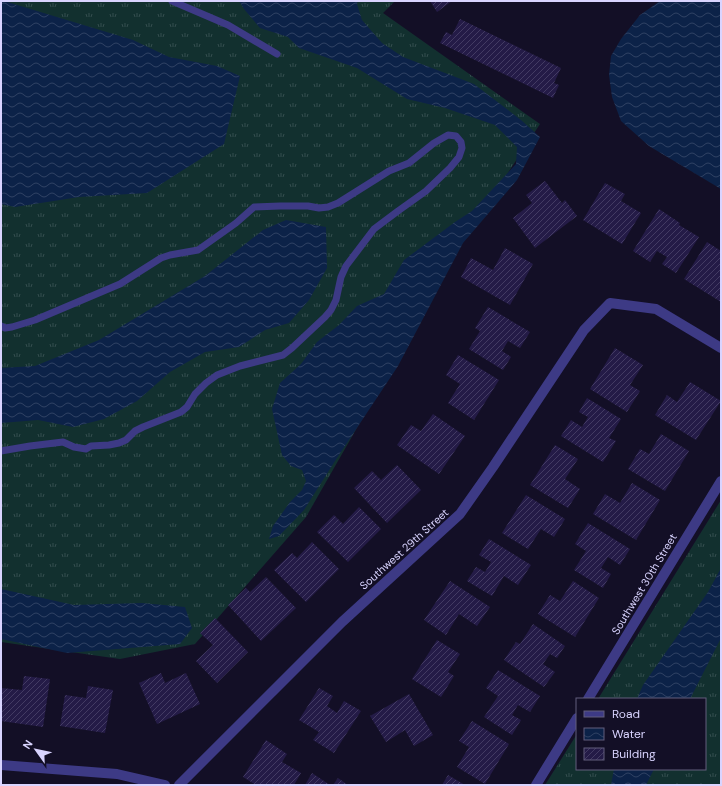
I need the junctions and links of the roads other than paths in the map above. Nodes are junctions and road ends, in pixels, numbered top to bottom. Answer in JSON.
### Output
{"nodes":[{"id":1,"x":172,"y":1,"type":"edge"},
{"id":2,"x":277,"y":54,"type":"dead end"},
{"id":3,"x":1,"y":326,"type":"edge"},
{"id":4,"x":721,"y":348,"type":"edge"},
{"id":5,"x":1,"y":451,"type":"edge"},
{"id":6,"x":721,"y":481,"type":"edge"},
{"id":7,"x":589,"y":698,"type":"edge"},
{"id":8,"x":576,"y":720,"type":"edge"},
{"id":9,"x":1,"y":765,"type":"edge"},
{"id":10,"x":165,"y":785,"type":"edge"},
{"id":11,"x":180,"y":785,"type":"edge"},
{"id":12,"x":536,"y":785,"type":"edge"}],
"edges":[{"from":1,"to":2,"type":"lane"},
{"from":3,"to":5,"type":"lane"},
{"from":4,"to":11,"type":"street","name":"Southwest 29th Street"},
{"from":6,"to":7,"type":"street","name":"Southwest 30th Street"},
{"from":8,"to":12,"type":"street"},
{"from":9,"to":10,"type":"street"}]}
